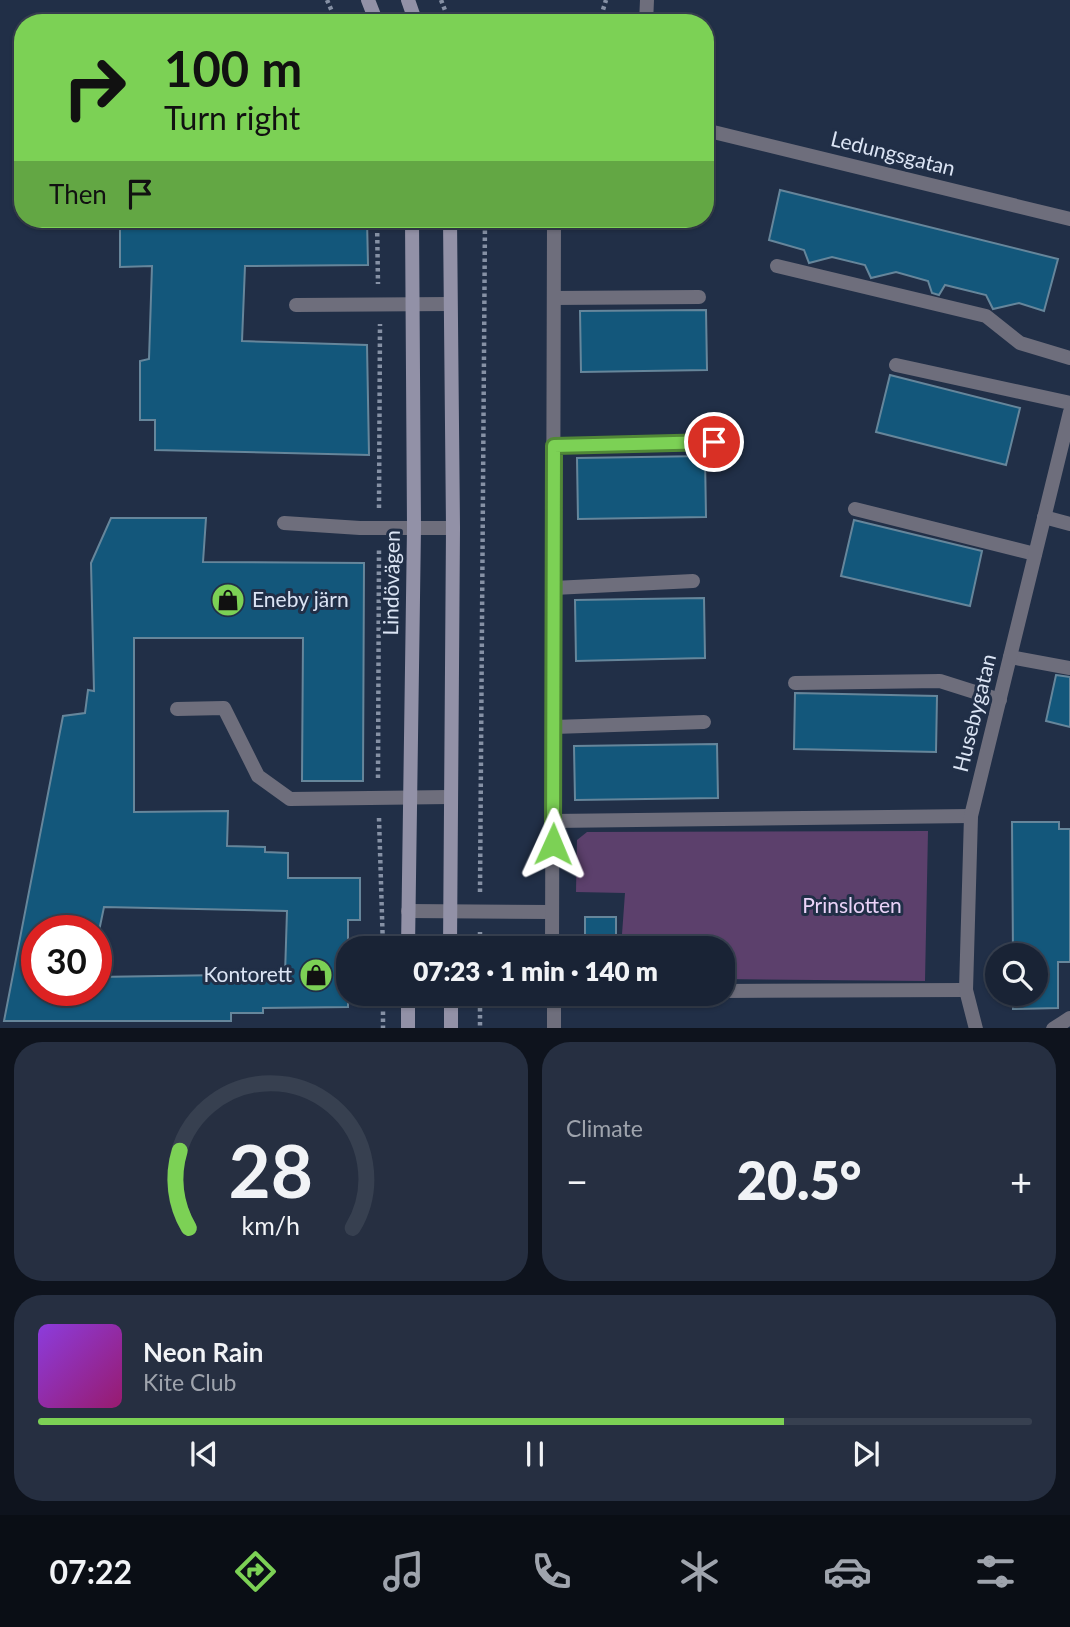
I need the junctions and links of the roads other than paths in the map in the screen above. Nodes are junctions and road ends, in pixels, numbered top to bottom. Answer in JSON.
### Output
{"nodes":[{"id":1,"x":714,"y":132,"type":"edge"},
{"id":2,"x":1070,"y":219,"type":"edge"},
{"id":3,"x":412,"y":228,"type":"edge"},
{"id":4,"x":450,"y":228,"type":"edge"},
{"id":5,"x":554,"y":228,"type":"edge"},
{"id":6,"x":778,"y":266,"type":"dead end"},
{"id":7,"x":699,"y":297,"type":"dead end"},
{"id":8,"x":554,"y":299,"type":"junction"},
{"id":9,"x":450,"y":303,"type":"junction"},
{"id":10,"x":413,"y":304,"type":"junction"},
{"id":11,"x":296,"y":305,"type":"dead end"},
{"id":12,"x":1070,"y":358,"type":"edge"},
{"id":13,"x":896,"y":365,"type":"dead end"},
{"id":14,"x":1070,"y":403,"type":"edge"},
{"id":15,"x":1070,"y":412,"type":"edge"},
{"id":16,"x":714,"y":442,"type":"dead end"},
{"id":17,"x":554,"y":446,"type":"junction"},
{"id":18,"x":855,"y":509,"type":"dead end"},
{"id":19,"x":1044,"y":517,"type":"junction"},
{"id":20,"x":284,"y":523,"type":"dead end"},
{"id":21,"x":1070,"y":524,"type":"edge"},
{"id":22,"x":414,"y":528,"type":"junction"},
{"id":23,"x":453,"y":528,"type":"junction"},
{"id":24,"x":1035,"y":554,"type":"junction"},
{"id":25,"x":693,"y":581,"type":"dead end"},
{"id":26,"x":554,"y":588,"type":"junction"},
{"id":27,"x":1010,"y":657,"type":"junction"},
{"id":28,"x":1070,"y":668,"type":"edge"},
{"id":29,"x":795,"y":682,"type":"dead end"},
{"id":30,"x":1000,"y":699,"type":"junction"},
{"id":31,"x":177,"y":709,"type":"dead end"},
{"id":32,"x":704,"y":722,"type":"dead end"},
{"id":33,"x":554,"y":727,"type":"junction"},
{"id":34,"x":409,"y":797,"type":"junction"},
{"id":35,"x":450,"y":797,"type":"junction"},
{"id":36,"x":971,"y":816,"type":"junction"},
{"id":37,"x":553,"y":821,"type":"junction"},
{"id":38,"x":450,"y":910,"type":"junction"},
{"id":39,"x":408,"y":911,"type":"junction"},
{"id":40,"x":551,"y":912,"type":"junction"},
{"id":41,"x":408,"y":936,"type":"edge"},
{"id":42,"x":450,"y":936,"type":"edge"},
{"id":43,"x":552,"y":936,"type":"edge"},
{"id":44,"x":966,"y":990,"type":"junction"},
{"id":45,"x":735,"y":991,"type":"edge"},
{"id":46,"x":408,"y":1006,"type":"edge"},
{"id":47,"x":451,"y":1006,"type":"edge"},
{"id":48,"x":554,"y":1006,"type":"edge"},
{"id":49,"x":1070,"y":1018,"type":"edge"},
{"id":50,"x":408,"y":1028,"type":"edge"},
{"id":51,"x":451,"y":1028,"type":"edge"},
{"id":52,"x":554,"y":1028,"type":"edge"},
{"id":53,"x":976,"y":1028,"type":"edge"},
{"id":54,"x":1053,"y":1028,"type":"edge"}],
"edges":[{"from":1,"to":2,"type":"street","name":"Ledungsgatan"},
{"from":3,"to":10,"type":"main road","name":"Lindövägen"},
{"from":4,"to":9,"type":"main road"},
{"from":5,"to":8,"type":"street"},
{"from":6,"to":12,"type":"street"},
{"from":7,"to":8,"type":"street"},
{"from":8,"to":17,"type":"street"},
{"from":9,"to":10,"type":"street"},
{"from":9,"to":23,"type":"main road"},
{"from":10,"to":11,"type":"street"},
{"from":10,"to":22,"type":"main road","name":"Lindövägen"},
{"from":13,"to":14,"type":"street"},
{"from":15,"to":19,"type":"street","name":"Husebygatan"},
{"from":16,"to":17,"type":"street"},
{"from":17,"to":26,"type":"street"},
{"from":18,"to":24,"type":"street"},
{"from":19,"to":21,"type":"street"},
{"from":19,"to":24,"type":"street","name":"Husebygatan"},
{"from":20,"to":22,"type":"street"},
{"from":22,"to":23,"type":"street"},
{"from":22,"to":34,"type":"main road","name":"Lindövägen"},
{"from":23,"to":35,"type":"main road"},
{"from":24,"to":27,"type":"street","name":"Husebygatan"},
{"from":25,"to":26,"type":"street"},
{"from":26,"to":33,"type":"street"},
{"from":27,"to":28,"type":"street"},
{"from":27,"to":30,"type":"street","name":"Husebygatan"},
{"from":29,"to":30,"type":"street"},
{"from":30,"to":36,"type":"street","name":"Husebygatan"},
{"from":31,"to":34,"type":"street"},
{"from":32,"to":33,"type":"street"},
{"from":33,"to":37,"type":"street"},
{"from":34,"to":35,"type":"street"},
{"from":34,"to":39,"type":"main road","name":"Lindövägen"},
{"from":35,"to":38,"type":"main road"},
{"from":36,"to":37,"type":"street"},
{"from":36,"to":44,"type":"street","name":"Husebygatan"},
{"from":37,"to":40,"type":"street"},
{"from":38,"to":39,"type":"street"},
{"from":38,"to":40,"type":"street"},
{"from":38,"to":42,"type":"main road"},
{"from":39,"to":41,"type":"main road","name":"Lindövägen"},
{"from":40,"to":43,"type":"street"},
{"from":44,"to":45,"type":"street"},
{"from":44,"to":53,"type":"street","name":"Husebygatan"},
{"from":46,"to":50,"type":"main road"},
{"from":47,"to":51,"type":"main road"},
{"from":48,"to":52,"type":"street"},
{"from":49,"to":54,"type":"street"}]}
